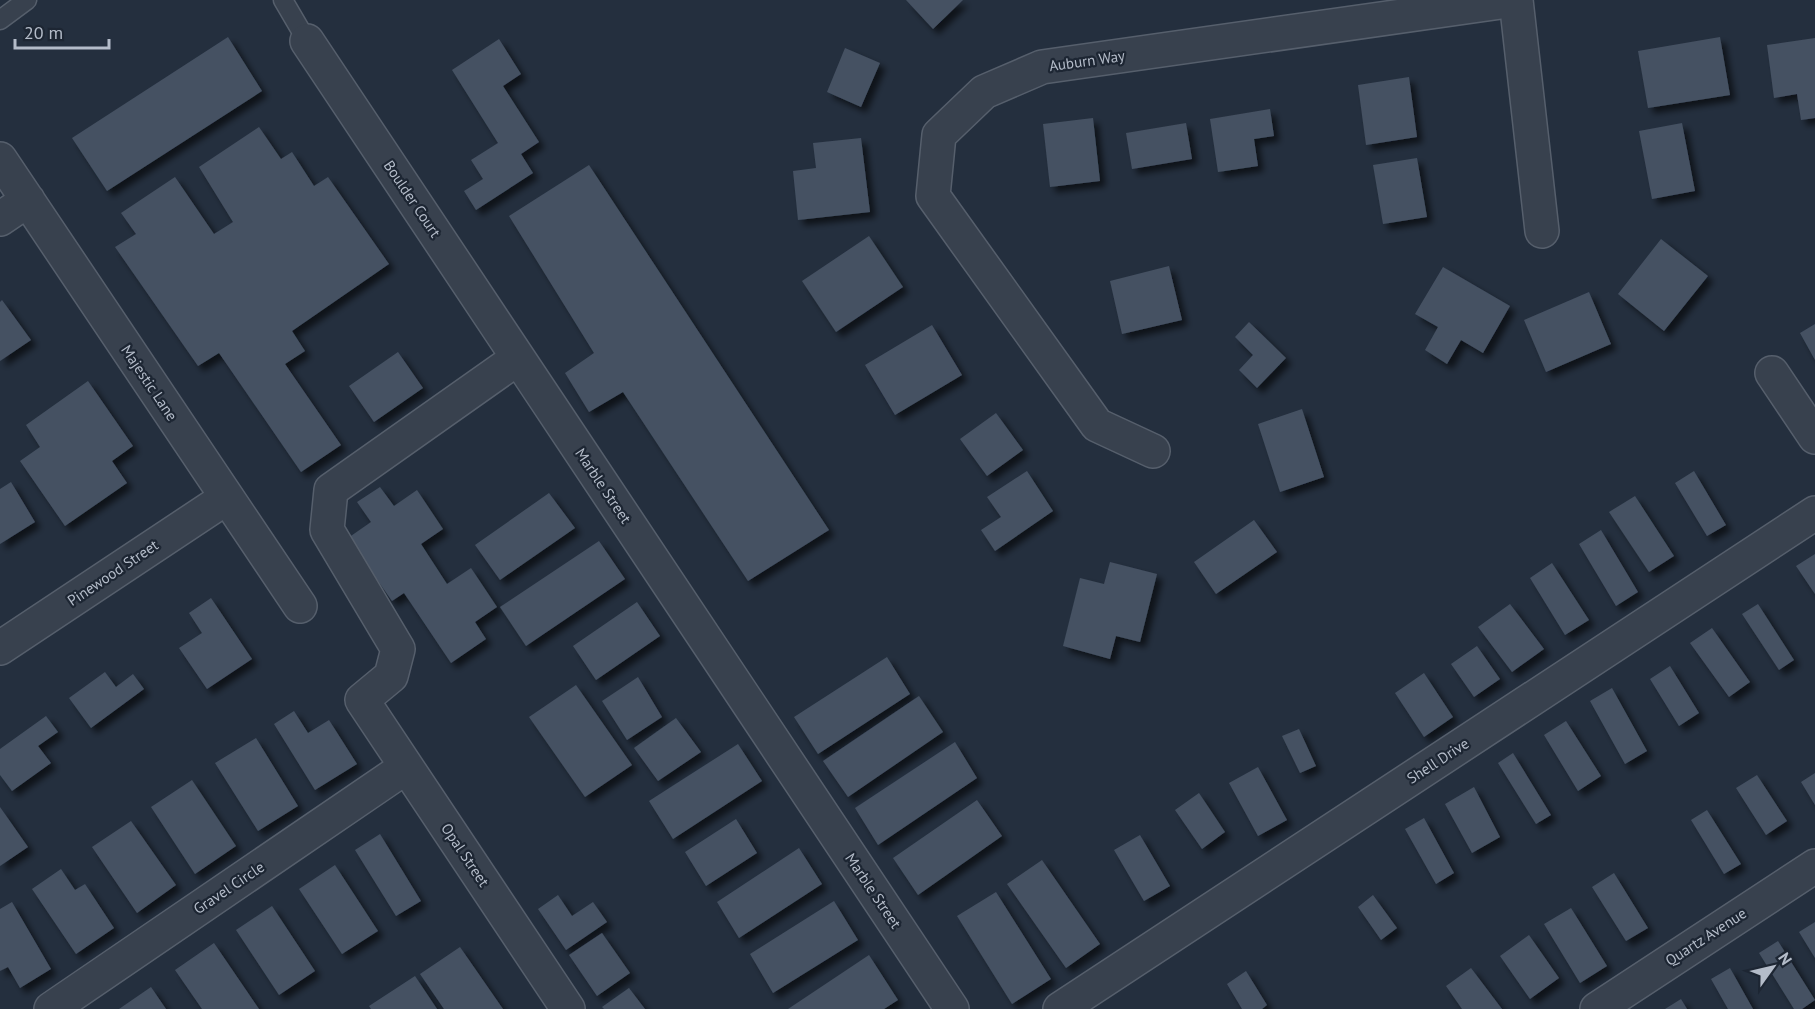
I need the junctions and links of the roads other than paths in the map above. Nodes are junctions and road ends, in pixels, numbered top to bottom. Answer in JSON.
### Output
{"nodes":[{"id":1,"x":27,"y":0,"type":"edge"},
{"id":2,"x":283,"y":0,"type":"edge"},
{"id":3,"x":1515,"y":0,"type":"edge"},
{"id":4,"x":0,"y":20,"type":"edge"},
{"id":5,"x":307,"y":41,"type":"joint"},
{"id":6,"x":0,"y":159,"type":"edge"},
{"id":7,"x":28,"y":200,"type":"junction"},
{"id":8,"x":0,"y":219,"type":"edge"},
{"id":9,"x":1542,"y":231,"type":"dead end"},
{"id":10,"x":518,"y":358,"type":"junction"},
{"id":11,"x":1772,"y":373,"type":"dead end"},
{"id":12,"x":1815,"y":437,"type":"edge"},
{"id":13,"x":1153,"y":451,"type":"dead end"},
{"id":14,"x":226,"y":498,"type":"junction"},
{"id":15,"x":1815,"y":513,"type":"edge"},
{"id":16,"x":300,"y":606,"type":"dead end"},
{"id":17,"x":0,"y":648,"type":"edge"},
{"id":18,"x":406,"y":767,"type":"junction"},
{"id":19,"x":1815,"y":866,"type":"edge"},
{"id":20,"x":566,"y":1008,"type":"edge"},
{"id":21,"x":51,"y":1009,"type":"edge"},
{"id":22,"x":952,"y":1009,"type":"edge"},
{"id":23,"x":1060,"y":1009,"type":"edge"},
{"id":24,"x":1597,"y":1009,"type":"edge"}],
"edges":[{"from":1,"to":4,"type":"lane"},
{"from":2,"to":5,"type":"lane"},
{"from":3,"to":9,"type":"street","name":"Auburn Way"},
{"from":3,"to":13,"type":"street","name":"Auburn Way"},
{"from":5,"to":10,"type":"street","name":"Boulder Court"},
{"from":6,"to":7,"type":"street","name":"Majestic Lane"},
{"from":7,"to":8,"type":"street"},
{"from":7,"to":14,"type":"street","name":"Majestic Lane"},
{"from":10,"to":18,"type":"street","name":"Opal Street"},
{"from":10,"to":22,"type":"street","name":"Marble Street"},
{"from":11,"to":12,"type":"street"},
{"from":14,"to":16,"type":"street","name":"Majestic Lane"},
{"from":14,"to":17,"type":"street","name":"Pinewood Street"},
{"from":15,"to":23,"type":"street","name":"Shell Drive"},
{"from":18,"to":20,"type":"street","name":"Opal Street"},
{"from":18,"to":21,"type":"street","name":"Gravel Circle"},
{"from":19,"to":24,"type":"street","name":"Quartz Avenue"}]}
